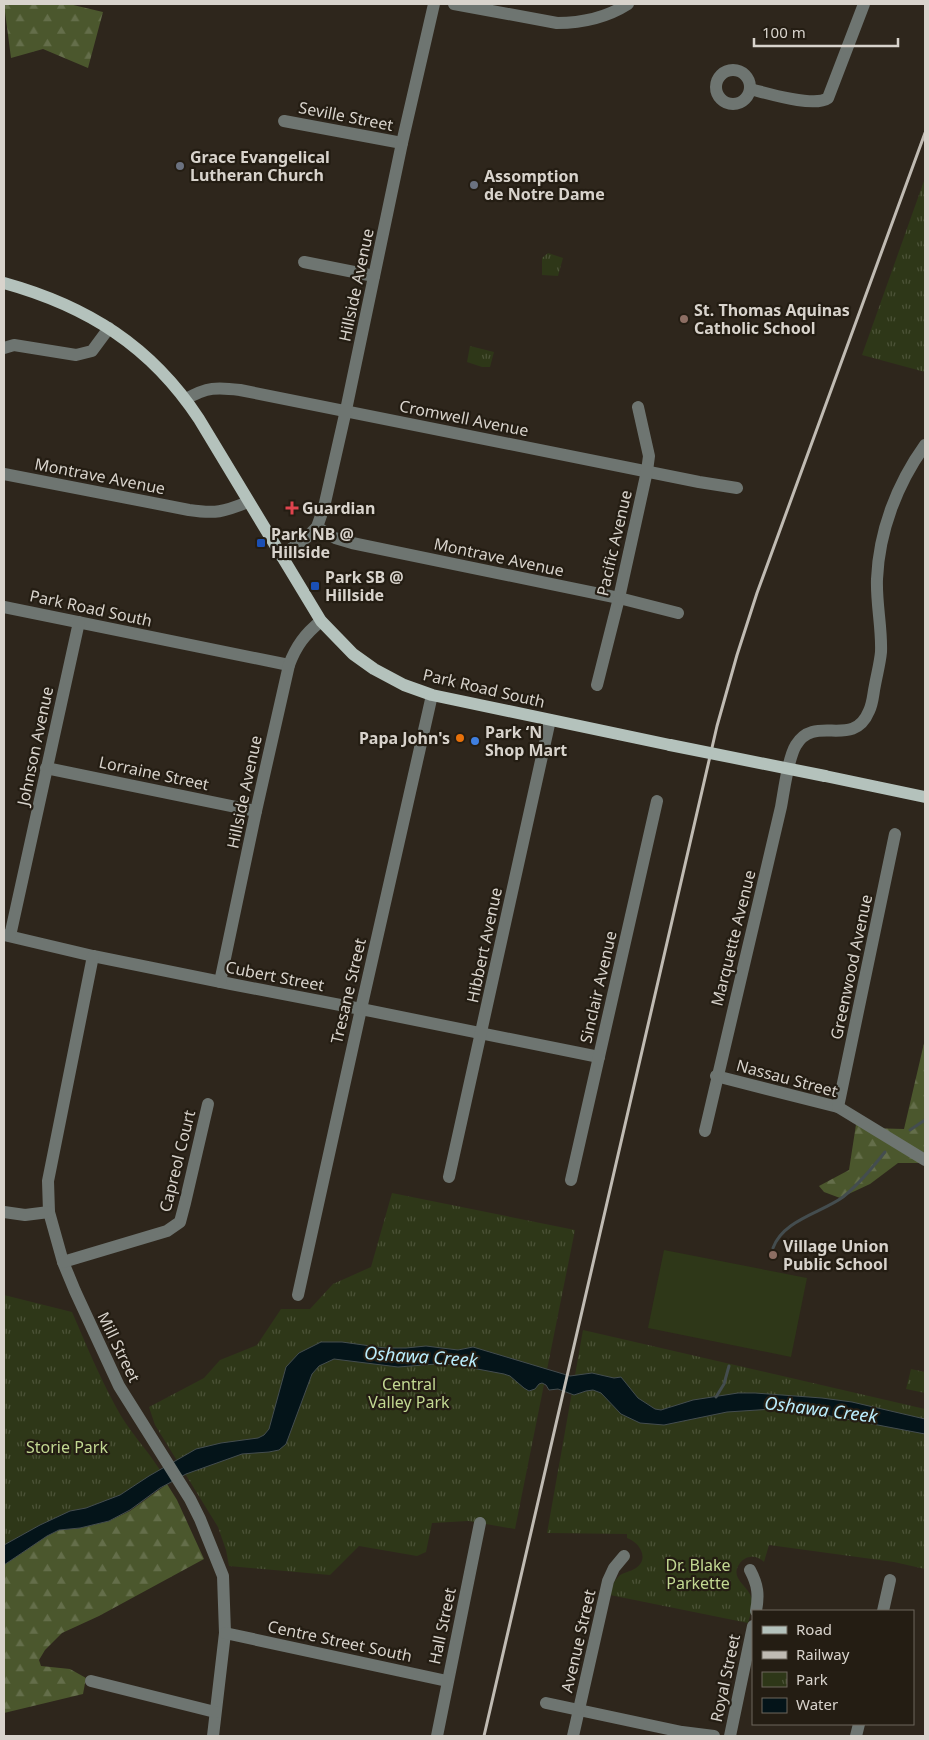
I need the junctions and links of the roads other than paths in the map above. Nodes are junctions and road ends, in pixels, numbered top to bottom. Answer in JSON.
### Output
{"nodes":[{"id":1,"x":434,"y":4,"type":"edge"},
{"id":2,"x":454,"y":4,"type":"edge"},
{"id":3,"x":628,"y":4,"type":"edge"},
{"id":4,"x":864,"y":4,"type":"edge"},
{"id":5,"x":750,"y":89,"type":"dead end"},
{"id":6,"x":284,"y":121,"type":"dead end"},
{"id":7,"x":402,"y":143,"type":"junction"},
{"id":8,"x":304,"y":262,"type":"dead end"},
{"id":9,"x":374,"y":276,"type":"junction"},
{"id":10,"x":4,"y":283,"type":"edge"},
{"id":11,"x":109,"y":328,"type":"junction"},
{"id":12,"x":4,"y":348,"type":"edge"},
{"id":13,"x":186,"y":399,"type":"junction"},
{"id":14,"x":638,"y":407,"type":"dead end"},
{"id":15,"x":346,"y":410,"type":"junction"},
{"id":16,"x":925,"y":445,"type":"edge"},
{"id":17,"x":647,"y":471,"type":"junction"},
{"id":18,"x":4,"y":474,"type":"edge"},
{"id":19,"x":737,"y":488,"type":"dead end"},
{"id":20,"x":248,"y":502,"type":"junction"},
{"id":21,"x":317,"y":527,"type":"junction"},
{"id":22,"x":281,"y":556,"type":"junction"},
{"id":23,"x":619,"y":598,"type":"junction"},
{"id":24,"x":4,"y":606,"type":"edge"},
{"id":25,"x":678,"y":613,"type":"dead end"},
{"id":26,"x":321,"y":621,"type":"junction"},
{"id":27,"x":79,"y":622,"type":"junction"},
{"id":28,"x":288,"y":666,"type":"junction"},
{"id":29,"x":597,"y":685,"type":"dead end"},
{"id":30,"x":432,"y":695,"type":"junction"},
{"id":31,"x":550,"y":720,"type":"junction"},
{"id":32,"x":46,"y":768,"type":"junction"},
{"id":33,"x":925,"y":797,"type":"edge"},
{"id":34,"x":657,"y":801,"type":"dead end"},
{"id":35,"x":256,"y":811,"type":"junction"},
{"id":36,"x":895,"y":834,"type":"dead end"},
{"id":37,"x":7,"y":936,"type":"edge"},
{"id":38,"x":93,"y":956,"type":"junction"},
{"id":39,"x":220,"y":982,"type":"junction"},
{"id":40,"x":360,"y":1009,"type":"junction"},
{"id":41,"x":481,"y":1033,"type":"junction"},
{"id":42,"x":599,"y":1057,"type":"junction"},
{"id":43,"x":716,"y":1076,"type":"junction"},
{"id":44,"x":208,"y":1104,"type":"dead end"},
{"id":45,"x":838,"y":1107,"type":"junction"},
{"id":46,"x":704,"y":1130,"type":"dead end"},
{"id":47,"x":925,"y":1160,"type":"edge"},
{"id":48,"x":449,"y":1177,"type":"dead end"},
{"id":49,"x":571,"y":1180,"type":"dead end"},
{"id":50,"x":4,"y":1212,"type":"edge"},
{"id":51,"x":49,"y":1212,"type":"junction"},
{"id":52,"x":63,"y":1262,"type":"junction"},
{"id":53,"x":298,"y":1295,"type":"dead end"},
{"id":54,"x":480,"y":1523,"type":"dead end"},
{"id":55,"x":624,"y":1556,"type":"dead end"},
{"id":56,"x":750,"y":1570,"type":"dead end"},
{"id":57,"x":890,"y":1580,"type":"dead end"},
{"id":58,"x":756,"y":1610,"type":"edge"},
{"id":59,"x":883,"y":1610,"type":"edge"},
{"id":60,"x":752,"y":1631,"type":"edge"},
{"id":61,"x":226,"y":1634,"type":"junction"},
{"id":62,"x":91,"y":1681,"type":"dead end"},
{"id":63,"x":447,"y":1681,"type":"junction"},
{"id":64,"x":546,"y":1703,"type":"dead end"},
{"id":65,"x":579,"y":1711,"type":"junction"},
{"id":66,"x":215,"y":1712,"type":"junction"},
{"id":67,"x":213,"y":1736,"type":"edge"},
{"id":68,"x":437,"y":1736,"type":"edge"},
{"id":69,"x":574,"y":1736,"type":"edge"},
{"id":70,"x":714,"y":1736,"type":"edge"},
{"id":71,"x":730,"y":1736,"type":"edge"}],
"edges":[{"from":1,"to":7,"type":"street","name":"Hillside Avenue"},
{"from":2,"to":3,"type":"street"},
{"from":4,"to":5,"type":"street"},
{"from":6,"to":7,"type":"street","name":"Seville Street"},
{"from":7,"to":9,"type":"street","name":"Hillside Avenue"},
{"from":8,"to":9,"type":"street"},
{"from":9,"to":15,"type":"street","name":"Hillside Avenue"},
{"from":10,"to":11,"type":"main road","name":"Park Road South"},
{"from":11,"to":12,"type":"street"},
{"from":11,"to":13,"type":"main road","name":"Park Road South"},
{"from":13,"to":15,"type":"street","name":"Cromwell Avenue"},
{"from":13,"to":20,"type":"main road","name":"Park Road South"},
{"from":14,"to":17,"type":"street","name":"Pacific Avenue"},
{"from":15,"to":17,"type":"street","name":"Cromwell Avenue"},
{"from":15,"to":21,"type":"street","name":"Hillside Avenue"},
{"from":16,"to":43,"type":"street","name":"Marquette Avenue"},
{"from":17,"to":19,"type":"street","name":"Cromwell Avenue"},
{"from":17,"to":23,"type":"street","name":"Pacific Avenue"},
{"from":18,"to":20,"type":"street","name":"Montrave Avenue"},
{"from":20,"to":22,"type":"main road","name":"Park Road South"},
{"from":21,"to":22,"type":"street"},
{"from":21,"to":23,"type":"street","name":"Montrave Avenue"},
{"from":22,"to":26,"type":"main road","name":"Park Road South"},
{"from":23,"to":25,"type":"street","name":"Montrave Avenue"},
{"from":23,"to":29,"type":"street","name":"Pacific Avenue"},
{"from":24,"to":27,"type":"street","name":"Park Road South"},
{"from":26,"to":28,"type":"street","name":"Hillside Avenue"},
{"from":26,"to":30,"type":"main road","name":"Park Road South"},
{"from":27,"to":28,"type":"street","name":"Park Road South"},
{"from":27,"to":32,"type":"street","name":"Johnson Avenue"},
{"from":28,"to":35,"type":"street","name":"Hillside Avenue"},
{"from":30,"to":31,"type":"main road","name":"Park Road South"},
{"from":30,"to":40,"type":"street","name":"Tresane Street"},
{"from":31,"to":33,"type":"main road","name":"Park Road South","bridge":true},
{"from":31,"to":41,"type":"street","name":"Hibbert Avenue"},
{"from":32,"to":35,"type":"street","name":"Lorraine Street"},
{"from":32,"to":37,"type":"street","name":"Johnson Avenue"},
{"from":34,"to":42,"type":"street","name":"Sinclair Avenue"},
{"from":35,"to":39,"type":"street","name":"Hillside Avenue"},
{"from":36,"to":45,"type":"street","name":"Greenwood Avenue"},
{"from":37,"to":38,"type":"street","name":"Cubert Street"},
{"from":38,"to":39,"type":"street","name":"Cubert Street"},
{"from":38,"to":51,"type":"street","name":"Mill Street"},
{"from":39,"to":40,"type":"street","name":"Cubert Street"},
{"from":40,"to":41,"type":"street","name":"Cubert Street"},
{"from":40,"to":53,"type":"street","name":"Tresane Street"},
{"from":41,"to":42,"type":"street","name":"Cubert Street"},
{"from":41,"to":48,"type":"street","name":"Hibbert Avenue"},
{"from":42,"to":49,"type":"street","name":"Sinclair Avenue"},
{"from":43,"to":45,"type":"street","name":"Nassau Street"},
{"from":43,"to":46,"type":"street","name":"Marquette Avenue"},
{"from":44,"to":52,"type":"street","name":"Capreol Court"},
{"from":45,"to":47,"type":"street","name":"Nassau Street"},
{"from":50,"to":51,"type":"street"},
{"from":51,"to":52,"type":"street","name":"Mill Street"},
{"from":52,"to":61,"type":"street","name":"Mill Street"},
{"from":54,"to":63,"type":"street","name":"Hall Street"},
{"from":55,"to":65,"type":"street","name":"Avenue Street"},
{"from":56,"to":58,"type":"street"},
{"from":57,"to":59,"type":"street"},
{"from":60,"to":71,"type":"street","name":"Royal Street"},
{"from":61,"to":63,"type":"street","name":"Centre Street South"},
{"from":61,"to":66,"type":"street","name":"Mill Street"},
{"from":62,"to":66,"type":"street"},
{"from":63,"to":68,"type":"street","name":"Hall Street"},
{"from":64,"to":65,"type":"street"},
{"from":65,"to":69,"type":"street","name":"Avenue Street"},
{"from":65,"to":70,"type":"street"},
{"from":66,"to":67,"type":"street","name":"Mill Street"}]}
